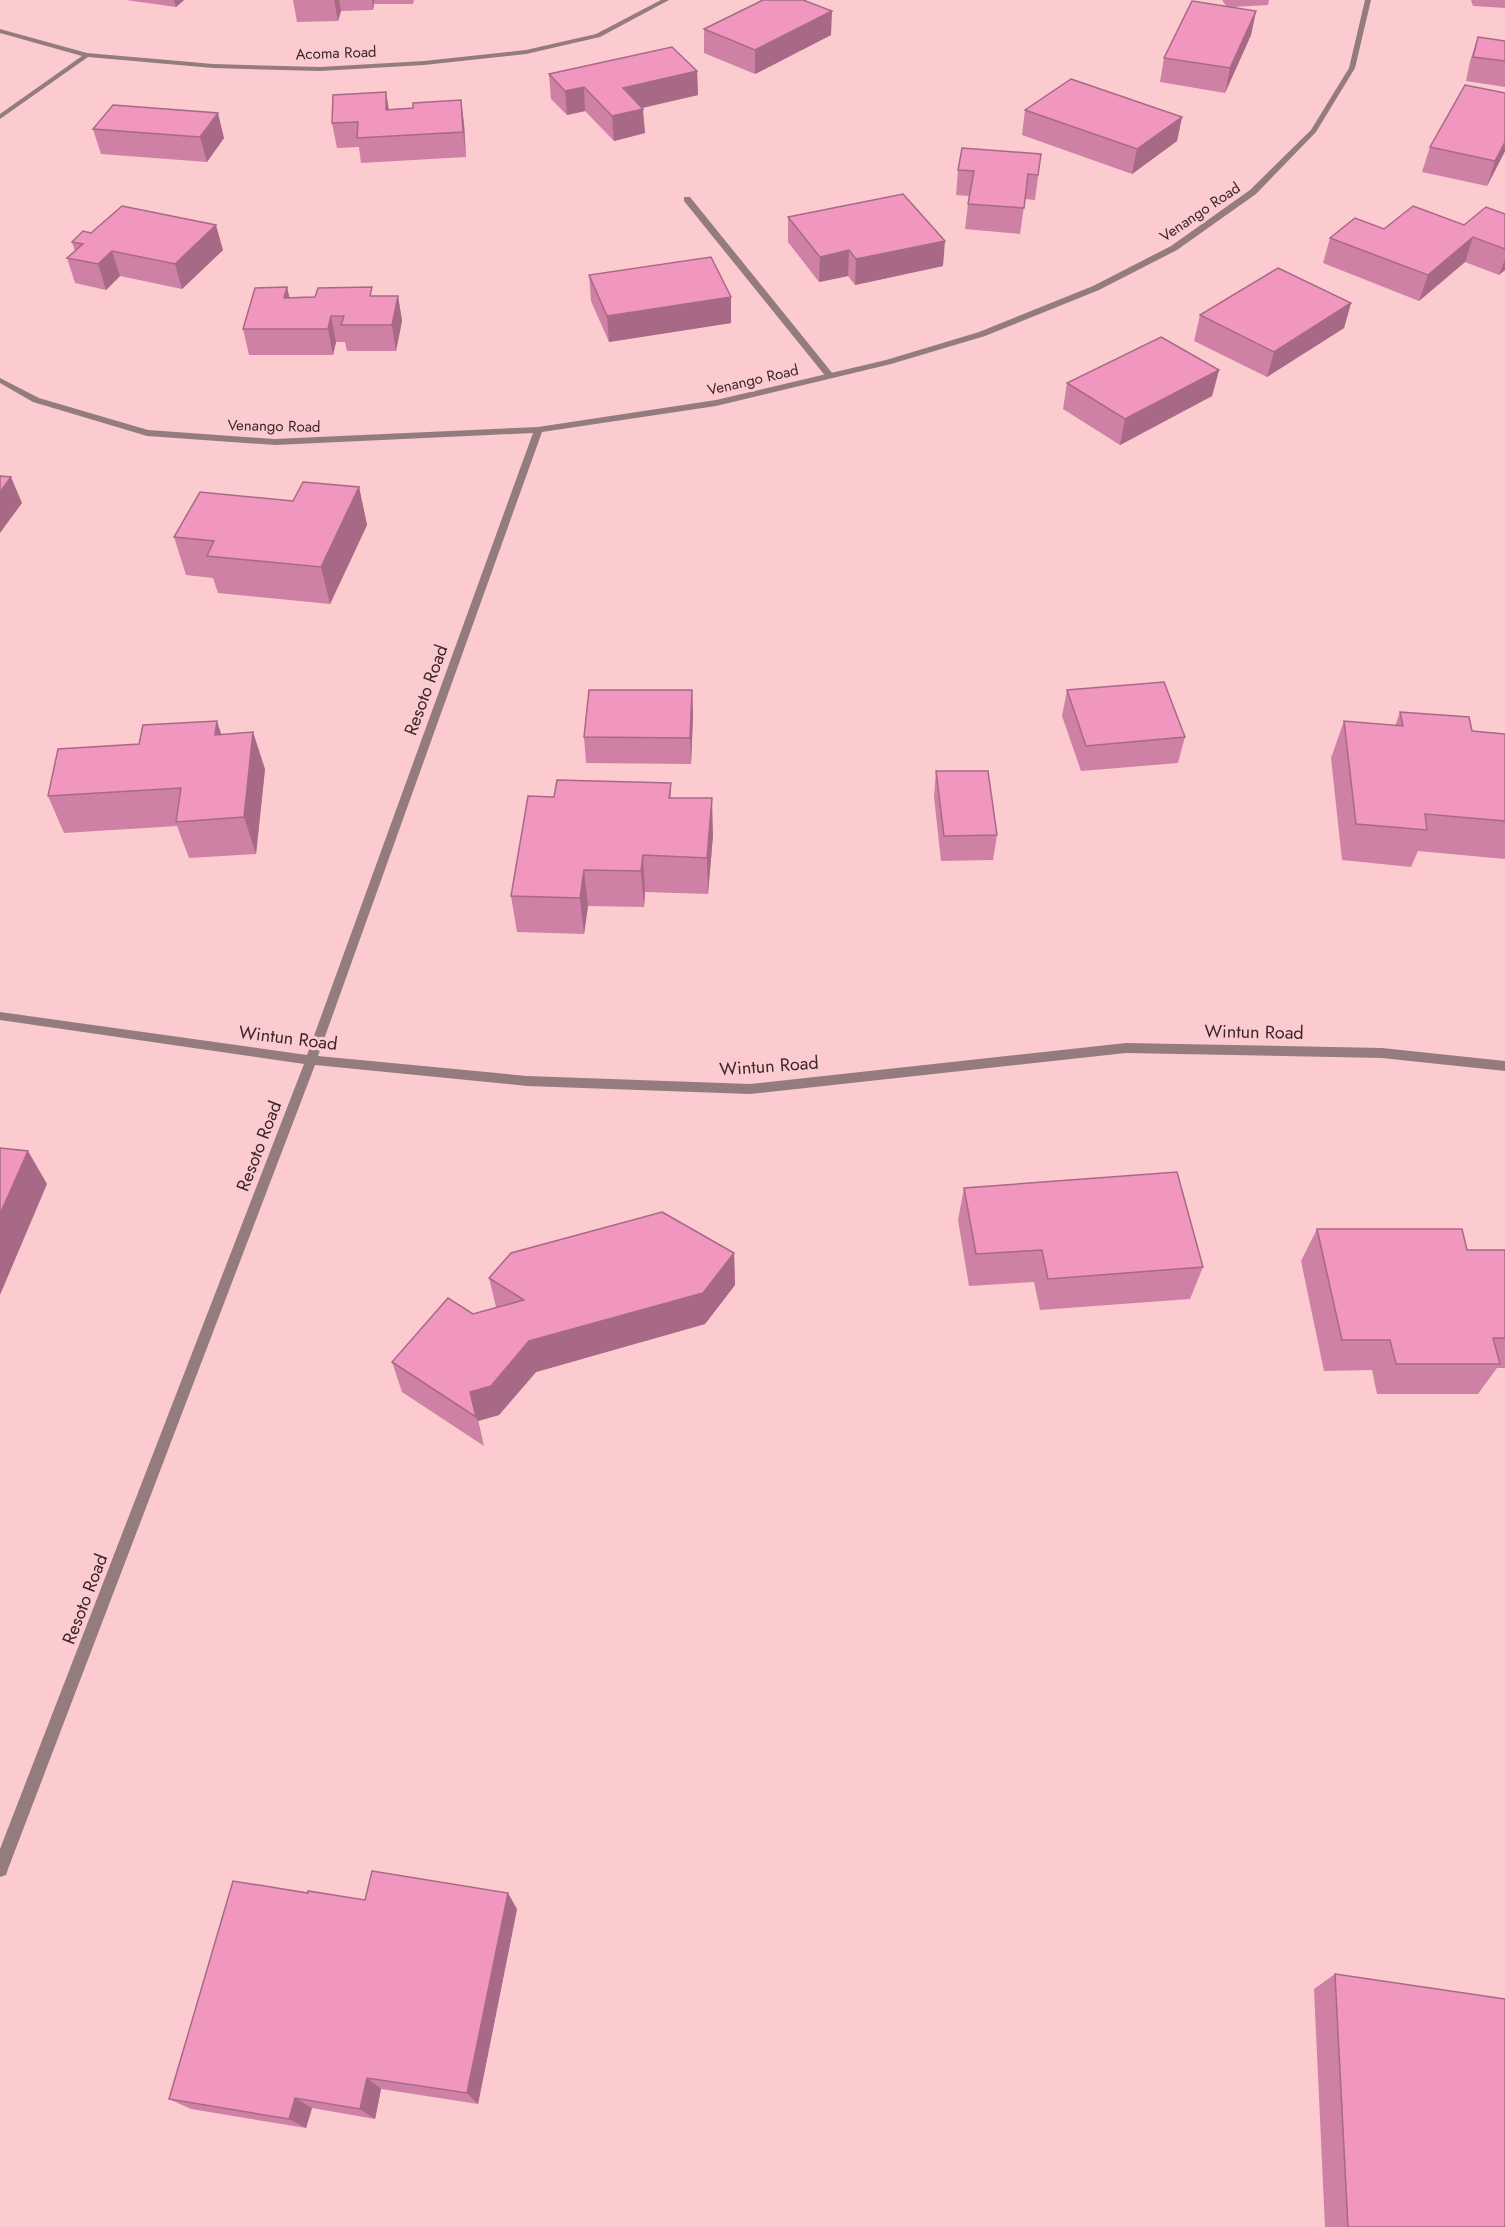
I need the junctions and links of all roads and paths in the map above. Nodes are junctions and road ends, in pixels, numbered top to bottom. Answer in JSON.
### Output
{"nodes":[{"id":1,"x":666,"y":0,"type":"edge"},
{"id":2,"x":1368,"y":0,"type":"edge"},
{"id":3,"x":0,"y":31,"type":"edge"},
{"id":4,"x":87,"y":55,"type":"junction"},
{"id":5,"x":0,"y":117,"type":"edge"},
{"id":6,"x":687,"y":200,"type":"dead end"},
{"id":7,"x":830,"y":376,"type":"junction"},
{"id":8,"x":0,"y":380,"type":"edge"},
{"id":9,"x":538,"y":430,"type":"junction"},
{"id":10,"x":0,"y":1016,"type":"edge"},
{"id":11,"x":312,"y":1060,"type":"junction"},
{"id":12,"x":1505,"y":1066,"type":"edge"},
{"id":13,"x":0,"y":1869,"type":"edge"}],
"edges":[{"from":1,"to":4,"type":"street","name":"Acoma Road"},
{"from":2,"to":7,"type":"street","name":"Venango Road"},
{"from":3,"to":4,"type":"street","name":"Acoma Road"},
{"from":4,"to":5,"type":"street"},
{"from":6,"to":7,"type":"street"},
{"from":7,"to":9,"type":"street","name":"Venango Road"},
{"from":8,"to":9,"type":"street","name":"Venango Road"},
{"from":9,"to":11,"type":"street","name":"Resoto Road"},
{"from":10,"to":11,"type":"street","name":"Wintun Road"},
{"from":11,"to":12,"type":"street","name":"Wintun Road"},
{"from":11,"to":13,"type":"street","name":"Resoto Road"}]}
